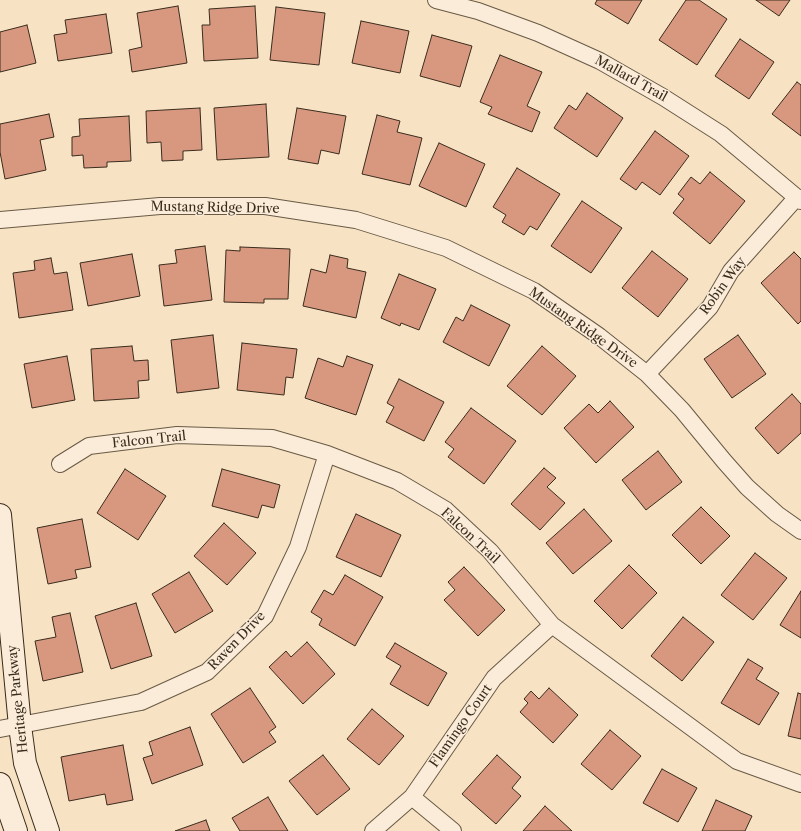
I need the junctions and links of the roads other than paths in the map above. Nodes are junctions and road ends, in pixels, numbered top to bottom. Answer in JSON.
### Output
{"nodes":[{"id":1,"x":436,"y":0,"type":"edge"},
{"id":2,"x":799,"y":199,"type":"edge"},
{"id":3,"x":0,"y":220,"type":"edge"},
{"id":4,"x":647,"y":374,"type":"junction"},
{"id":5,"x":327,"y":454,"type":"junction"},
{"id":6,"x":60,"y":464,"type":"dead end"},
{"id":7,"x":0,"y":515,"type":"edge"},
{"id":8,"x":801,"y":531,"type":"edge"},
{"id":9,"x":552,"y":625,"type":"junction"},
{"id":10,"x":10,"y":728,"type":"edge"},
{"id":11,"x":0,"y":784,"type":"edge"},
{"id":12,"x":801,"y":784,"type":"edge"},
{"id":13,"x":412,"y":797,"type":"junction"},
{"id":14,"x":16,"y":831,"type":"edge"},
{"id":15,"x":48,"y":831,"type":"edge"},
{"id":16,"x":373,"y":831,"type":"edge"},
{"id":17,"x":453,"y":831,"type":"edge"}],
"edges":[{"from":1,"to":2,"type":"street","name":"Mallard Trail"},
{"from":2,"to":4,"type":"street","name":"Robin Way"},
{"from":3,"to":4,"type":"street","name":"Mustang Ridge Drive"},
{"from":4,"to":8,"type":"street","name":"Mustang Ridge Drive"},
{"from":5,"to":6,"type":"street","name":"Falcon Trail"},
{"from":5,"to":9,"type":"street","name":"Falcon Trail"},
{"from":5,"to":10,"type":"street","name":"Raven Drive"},
{"from":7,"to":10,"type":"main road","name":"Heritage Parkway"},
{"from":9,"to":12,"type":"street","name":"Falcon Trail"},
{"from":9,"to":13,"type":"street","name":"Flamingo Court"},
{"from":10,"to":15,"type":"main road","name":"Heritage Parkway"},
{"from":11,"to":14,"type":"main road"},
{"from":13,"to":16,"type":"street","name":"Flamingo Court"},
{"from":13,"to":17,"type":"street"}]}
